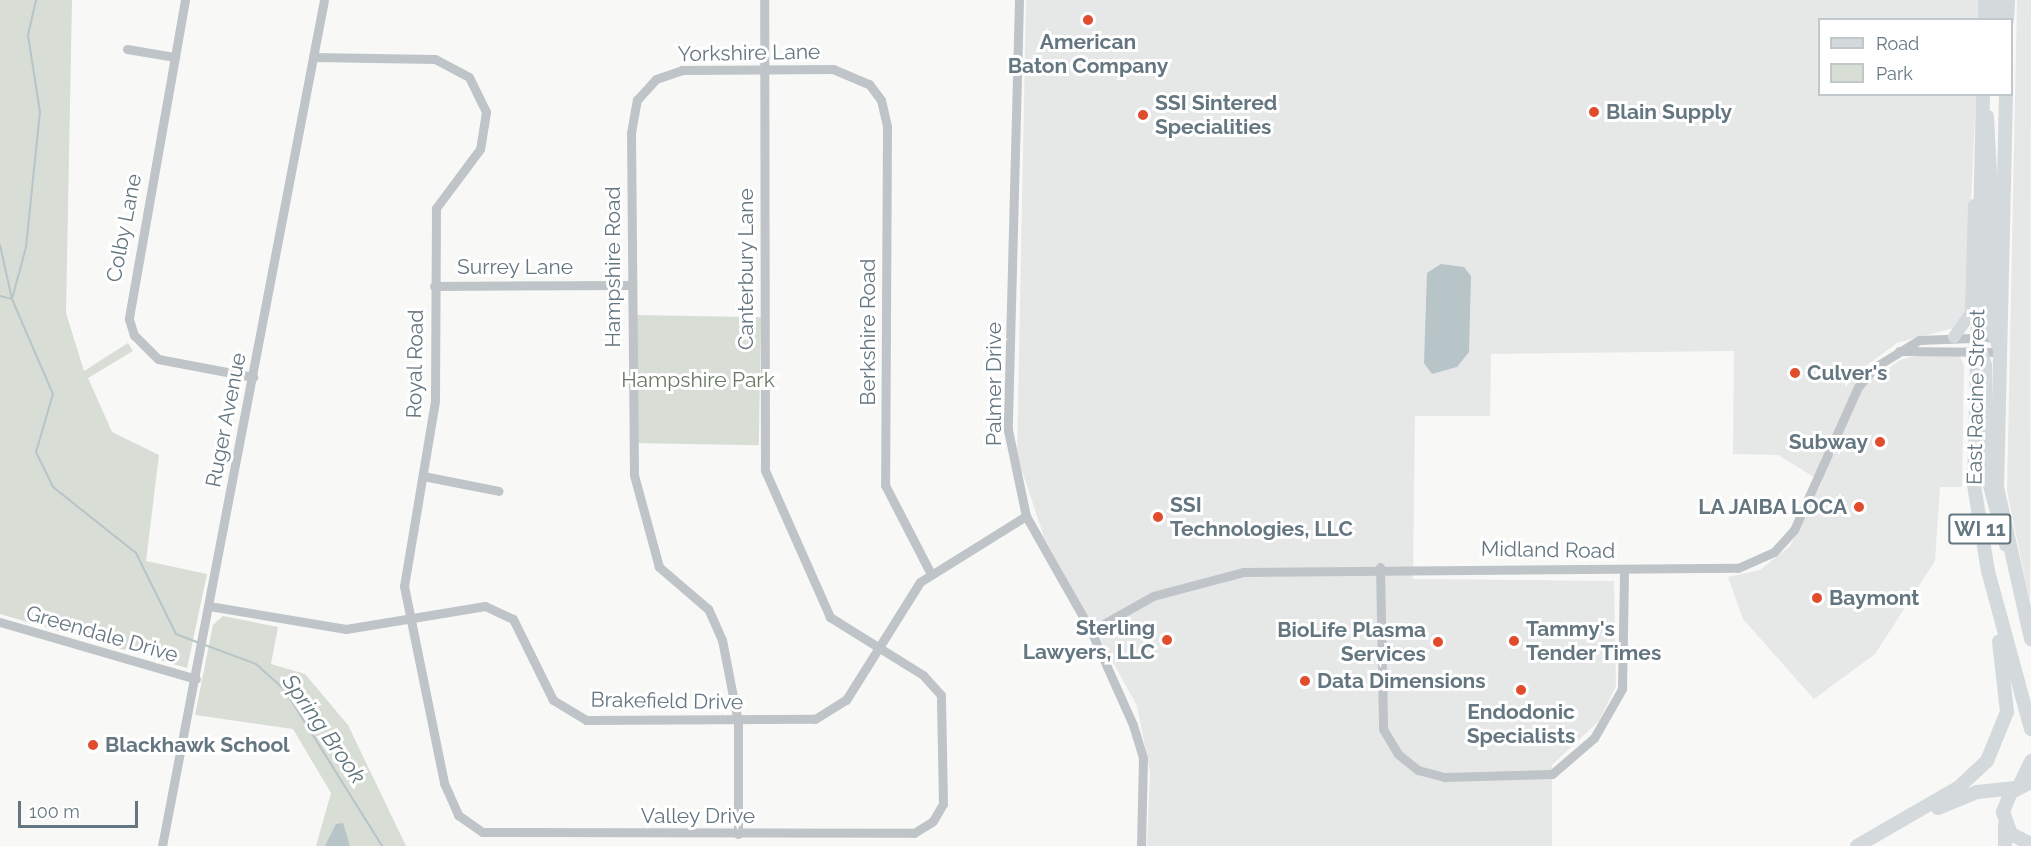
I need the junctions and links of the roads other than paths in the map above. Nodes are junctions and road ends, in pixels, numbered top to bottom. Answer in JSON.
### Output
{"nodes":[{"id":1,"x":185,"y":0,"type":"edge"},
{"id":2,"x":324,"y":0,"type":"edge"},
{"id":3,"x":764,"y":0,"type":"edge"},
{"id":4,"x":1019,"y":0,"type":"edge"},
{"id":5,"x":1985,"y":0,"type":"edge"},
{"id":6,"x":1996,"y":0,"type":"edge"},
{"id":7,"x":2008,"y":0,"type":"edge"},
{"id":8,"x":1985,"y":18,"type":"edge"},
{"id":9,"x":1996,"y":18,"type":"edge"},
{"id":10,"x":2007,"y":18,"type":"edge"},
{"id":11,"x":127,"y":49,"type":"dead end"},
{"id":12,"x":175,"y":57,"type":"junction"},
{"id":13,"x":313,"y":57,"type":"junction"},
{"id":14,"x":764,"y":70,"type":"junction"},
{"id":15,"x":869,"y":84,"type":"joint"},
{"id":16,"x":1984,"y":96,"type":"edge"},
{"id":17,"x":1984,"y":96,"type":"edge"},
{"id":18,"x":1999,"y":96,"type":"edge"},
{"id":19,"x":2006,"y":96,"type":"edge"},
{"id":20,"x":637,"y":100,"type":"joint"},
{"id":21,"x":1982,"y":118,"type":"junction"},
{"id":22,"x":2004,"y":142,"type":"junction"},
{"id":23,"x":631,"y":285,"type":"junction"},
{"id":24,"x":434,"y":286,"type":"junction"},
{"id":25,"x":1954,"y":337,"type":"junction"},
{"id":26,"x":1995,"y":337,"type":"junction"},
{"id":27,"x":1979,"y":346,"type":"junction"},
{"id":28,"x":1897,"y":352,"type":"junction"},
{"id":29,"x":2000,"y":352,"type":"junction"},
{"id":30,"x":253,"y":377,"type":"junction"},
{"id":31,"x":423,"y":476,"type":"junction"},
{"id":32,"x":499,"y":491,"type":"dead end"},
{"id":33,"x":1026,"y":516,"type":"junction"},
{"id":34,"x":2007,"y":549,"type":"junction"},
{"id":35,"x":1380,"y":567,"type":"junction"},
{"id":36,"x":1624,"y":570,"type":"junction"},
{"id":37,"x":1988,"y":571,"type":"junction"},
{"id":38,"x":931,"y":574,"type":"junction"},
{"id":39,"x":209,"y":606,"type":"junction"},
{"id":40,"x":409,"y":617,"type":"junction"},
{"id":41,"x":0,"y":622,"type":"edge"},
{"id":42,"x":1091,"y":631,"type":"junction"},
{"id":43,"x":2031,"y":639,"type":"edge"},
{"id":44,"x":877,"y":649,"type":"junction"},
{"id":45,"x":196,"y":679,"type":"junction"},
{"id":46,"x":738,"y":722,"type":"junction"},
{"id":47,"x":2031,"y":729,"type":"edge"},
{"id":48,"x":2031,"y":761,"type":"edge"},
{"id":49,"x":2022,"y":785,"type":"edge"},
{"id":50,"x":464,"y":820,"type":"joint"},
{"id":51,"x":933,"y":821,"type":"joint"},
{"id":52,"x":2005,"y":824,"type":"junction"},
{"id":53,"x":738,"y":834,"type":"junction"},
{"id":54,"x":2031,"y":844,"type":"edge"},
{"id":55,"x":162,"y":846,"type":"edge"},
{"id":56,"x":1141,"y":846,"type":"edge"},
{"id":57,"x":1858,"y":846,"type":"edge"},
{"id":58,"x":2005,"y":846,"type":"edge"}],
"edges":[{"from":1,"to":12,"type":"street","name":"Colby Lane"},
{"from":2,"to":13,"type":"street","name":"Ruger Avenue"},
{"from":3,"to":14,"type":"street","name":"Canterbury Lane"},
{"from":4,"to":33,"type":"street","name":"Palmer Drive"},
{"from":5,"to":8,"type":"highway"},
{"from":6,"to":9,"type":"main road"},
{"from":7,"to":10,"type":"highway"},
{"from":11,"to":12,"type":"street"},
{"from":12,"to":30,"type":"street","name":"Colby Lane"},
{"from":13,"to":24,"type":"street","name":"Royal Road"},
{"from":13,"to":30,"type":"street","name":"Ruger Avenue"},
{"from":14,"to":15,"type":"street","name":"Yorkshire Lane"},
{"from":14,"to":20,"type":"street","name":"Yorkshire Lane"},
{"from":14,"to":44,"type":"street","name":"Canterbury Lane"},
{"from":15,"to":38,"type":"street","name":"Berkshire Road"},
{"from":16,"to":21,"type":"highway","name":"East Racine Street","number":"WI 11"},
{"from":17,"to":26,"type":"main road"},
{"from":18,"to":22,"type":"main road"},
{"from":19,"to":22,"type":"highway","name":"East Racine Street","number":"WI 11"},
{"from":20,"to":23,"type":"street","name":"Hampshire Road"},
{"from":21,"to":25,"type":"main road"},
{"from":21,"to":27,"type":"highway","name":"East Racine Street","number":"WI 11"},
{"from":22,"to":26,"type":"highway","name":"East Racine Street","number":"WI 11"},
{"from":23,"to":24,"type":"street","name":"Surrey Lane"},
{"from":23,"to":46,"type":"street","name":"Hampshire Road"},
{"from":24,"to":31,"type":"street","name":"Royal Road"},
{"from":25,"to":27,"type":"street","name":"Midland Road"},
{"from":25,"to":28,"type":"street","name":"Midland Road"},
{"from":26,"to":27,"type":"street","name":"Midland Road"},
{"from":26,"to":29,"type":"highway","name":"East Racine Street","number":"WI 11"},
{"from":27,"to":28,"type":"street","name":"Midland Road"},
{"from":27,"to":29,"type":"street","name":"Midland Road"},
{"from":27,"to":34,"type":"main road"},
{"from":27,"to":37,"type":"highway","name":"East Racine Street","number":"WI 11"},
{"from":28,"to":36,"type":"street","name":"Midland Road"},
{"from":29,"to":34,"type":"highway","name":"East Racine Street","number":"WI 11"},
{"from":30,"to":39,"type":"street","name":"Ruger Avenue"},
{"from":31,"to":32,"type":"street"},
{"from":31,"to":40,"type":"street","name":"Royal Road"},
{"from":33,"to":38,"type":"street","name":"Brakefield Drive"},
{"from":33,"to":42,"type":"street","name":"Palmer Drive"},
{"from":34,"to":43,"type":"highway","name":"East Racine Street","number":"WI 11"},
{"from":35,"to":36,"type":"street","name":"Midland Road"},
{"from":35,"to":36,"type":"street"},
{"from":35,"to":42,"type":"street","name":"Midland Road"},
{"from":37,"to":47,"type":"highway","name":"East Racine Street","number":"WI 11"},
{"from":37,"to":57,"type":"highway"},
{"from":38,"to":44,"type":"street","name":"Brakefield Drive"},
{"from":39,"to":40,"type":"street","name":"Brakefield Drive"},
{"from":39,"to":45,"type":"street","name":"Ruger Avenue"},
{"from":40,"to":46,"type":"street","name":"Brakefield Drive"},
{"from":40,"to":50,"type":"street","name":"Royal Road"},
{"from":41,"to":45,"type":"street","name":"Greendale Drive"},
{"from":42,"to":56,"type":"street","name":"Palmer Drive"},
{"from":44,"to":46,"type":"street","name":"Brakefield Drive"},
{"from":44,"to":51,"type":"street","name":"Canterbury Lane"},
{"from":45,"to":55,"type":"street","name":"Ruger Avenue"},
{"from":46,"to":53,"type":"street","name":"Hampshire Road"},
{"from":48,"to":49,"type":"highway"},
{"from":49,"to":52,"type":"highway"},
{"from":49,"to":57,"type":"highway"},
{"from":50,"to":53,"type":"street","name":"Valley Drive"},
{"from":51,"to":53,"type":"street","name":"Valley Drive"},
{"from":52,"to":54,"type":"highway"},
{"from":52,"to":58,"type":"highway"}]}
